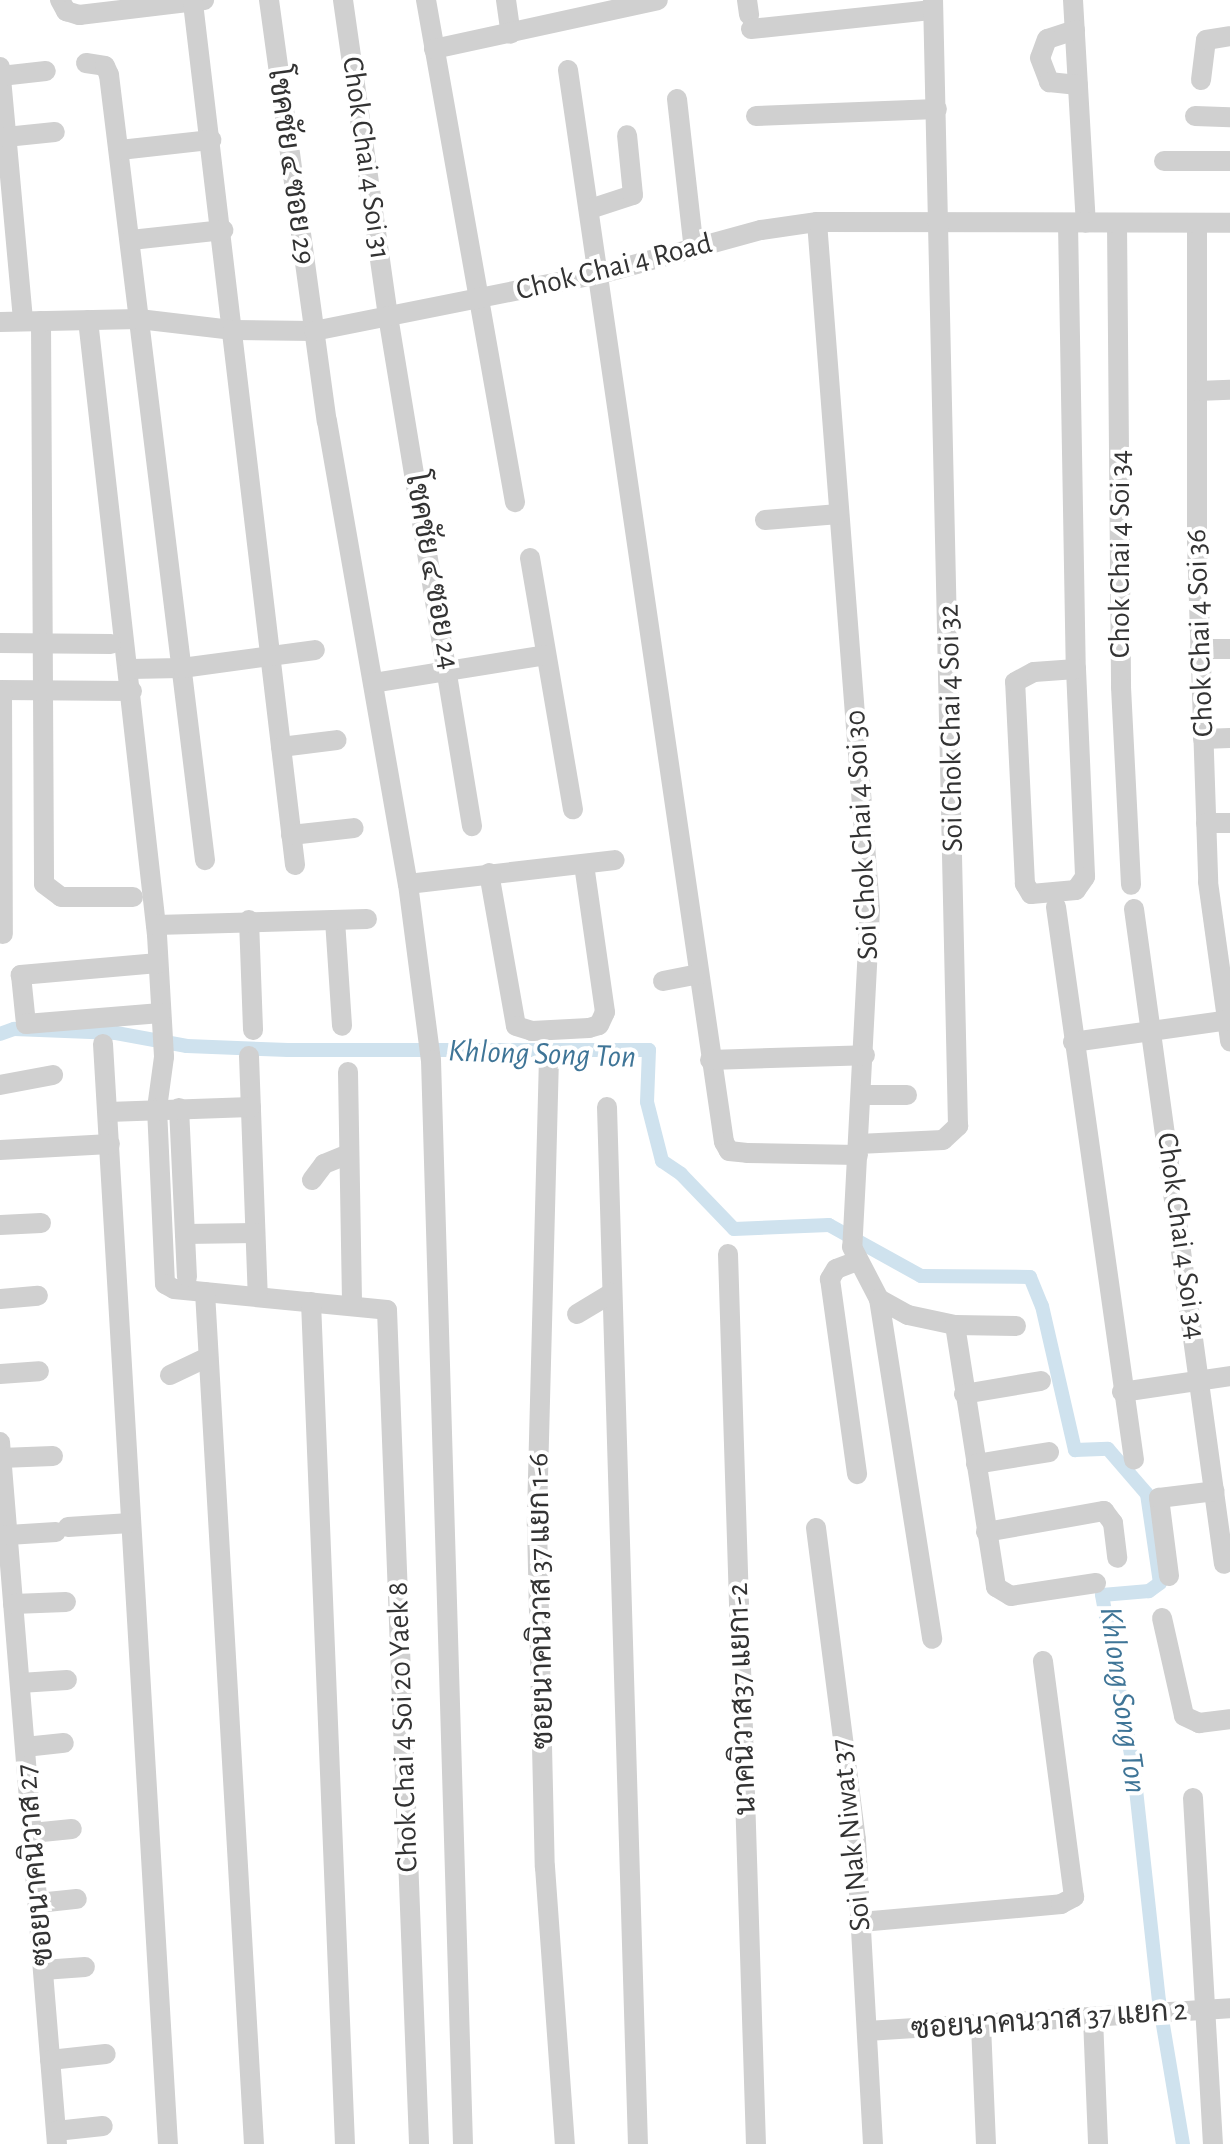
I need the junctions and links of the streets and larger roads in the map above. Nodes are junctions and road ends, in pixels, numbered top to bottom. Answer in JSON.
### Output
{"nodes":[{"id":1,"x":269,"y":0,"type":"edge"},
{"id":2,"x":343,"y":0,"type":"edge"},
{"id":3,"x":426,"y":0,"type":"edge"},
{"id":4,"x":506,"y":0,"type":"edge"},
{"id":5,"x":658,"y":0,"type":"edge"},
{"id":6,"x":1073,"y":0,"type":"edge"},
{"id":7,"x":198,"y":1,"type":"edge"},
{"id":8,"x":933,"y":5,"type":"edge"},
{"id":9,"x":63,"y":6,"type":"edge"},
{"id":10,"x":585,"y":9,"type":"edge"},
{"id":11,"x":749,"y":14,"type":"edge"},
{"id":12,"x":1075,"y":30,"type":"junction"},
{"id":13,"x":511,"y":34,"type":"junction"},
{"id":14,"x":1230,"y":36,"type":"edge"},
{"id":15,"x":434,"y":49,"type":"junction"},
{"id":16,"x":86,"y":63,"type":"dead end"},
{"id":17,"x":0,"y":67,"type":"edge"},
{"id":18,"x":568,"y":70,"type":"dead end"},
{"id":19,"x":46,"y":71,"type":"dead end"},
{"id":20,"x":1,"y":76,"type":"edge"},
{"id":21,"x":1201,"y":80,"type":"dead end"},
{"id":22,"x":1078,"y":85,"type":"junction"},
{"id":23,"x":677,"y":99,"type":"dead end"},
{"id":24,"x":937,"y":109,"type":"junction"},
{"id":25,"x":756,"y":116,"type":"dead end"},
{"id":26,"x":1195,"y":116,"type":"dead end"},
{"id":27,"x":1230,"y":117,"type":"edge"},
{"id":28,"x":55,"y":132,"type":"dead end"},
{"id":29,"x":627,"y":135,"type":"dead end"},
{"id":30,"x":6,"y":137,"type":"junction"},
{"id":31,"x":211,"y":140,"type":"junction"},
{"id":32,"x":120,"y":150,"type":"junction"},
{"id":33,"x":1164,"y":161,"type":"dead end"},
{"id":34,"x":1230,"y":161,"type":"edge"},
{"id":35,"x":590,"y":209,"type":"junction"},
{"id":36,"x":817,"y":222,"type":"junction"},
{"id":37,"x":941,"y":222,"type":"junction"},
{"id":38,"x":1077,"y":223,"type":"junction"},
{"id":39,"x":1117,"y":223,"type":"junction"},
{"id":40,"x":1197,"y":223,"type":"junction"},
{"id":41,"x":1230,"y":223,"type":"edge"},
{"id":42,"x":223,"y":230,"type":"junction"},
{"id":43,"x":131,"y":240,"type":"junction"},
{"id":44,"x":694,"y":250,"type":"junction"},
{"id":45,"x":600,"y":274,"type":"junction"},
{"id":46,"x":478,"y":300,"type":"junction"},
{"id":47,"x":388,"y":316,"type":"junction"},
{"id":48,"x":139,"y":319,"type":"junction"},
{"id":49,"x":88,"y":320,"type":"junction"},
{"id":50,"x":32,"y":321,"type":"junction"},
{"id":51,"x":0,"y":322,"type":"edge"},
{"id":52,"x":233,"y":330,"type":"junction"},
{"id":53,"x":314,"y":331,"type":"junction"},
{"id":54,"x":1230,"y":390,"type":"edge"},
{"id":55,"x":1197,"y":391,"type":"junction"},
{"id":56,"x":515,"y":502,"type":"dead end"},
{"id":57,"x":839,"y":514,"type":"junction"},
{"id":58,"x":765,"y":520,"type":"dead end"},
{"id":59,"x":530,"y":558,"type":"dead end"},
{"id":60,"x":0,"y":643,"type":"edge"},
{"id":61,"x":40,"y":644,"type":"junction"},
{"id":62,"x":111,"y":644,"type":"dead end"},
{"id":63,"x":1200,"y":649,"type":"junction"},
{"id":64,"x":1230,"y":649,"type":"edge"},
{"id":65,"x":315,"y":650,"type":"dead end"},
{"id":66,"x":546,"y":655,"type":"junction"},
{"id":67,"x":270,"y":656,"type":"junction"},
{"id":68,"x":182,"y":668,"type":"junction"},
{"id":69,"x":130,"y":669,"type":"junction"},
{"id":70,"x":1076,"y":669,"type":"junction"},
{"id":71,"x":450,"y":672,"type":"junction"},
{"id":72,"x":373,"y":683,"type":"junction"},
{"id":73,"x":40,"y":689,"type":"junction"},
{"id":74,"x":1,"y":690,"type":"edge"},
{"id":75,"x":132,"y":691,"type":"junction"},
{"id":76,"x":0,"y":737,"type":"edge"},
{"id":77,"x":1230,"y":738,"type":"edge"},
{"id":78,"x":1203,"y":739,"type":"junction"},
{"id":79,"x":337,"y":740,"type":"dead end"},
{"id":80,"x":281,"y":747,"type":"junction"},
{"id":81,"x":573,"y":809,"type":"dead end"},
{"id":82,"x":1206,"y":823,"type":"junction"},
{"id":83,"x":1230,"y":823,"type":"edge"},
{"id":84,"x":472,"y":826,"type":"dead end"},
{"id":85,"x":354,"y":828,"type":"dead end"},
{"id":86,"x":291,"y":835,"type":"junction"},
{"id":87,"x":205,"y":860,"type":"dead end"},
{"id":88,"x":615,"y":860,"type":"dead end"},
{"id":89,"x":584,"y":864,"type":"junction"},
{"id":90,"x":295,"y":865,"type":"dead end"},
{"id":91,"x":489,"y":873,"type":"junction"},
{"id":92,"x":408,"y":884,"type":"junction"},
{"id":93,"x":1131,"y":885,"type":"dead end"},
{"id":94,"x":133,"y":897,"type":"dead end"},
{"id":95,"x":1056,"y":907,"type":"dead end"},
{"id":96,"x":1134,"y":909,"type":"dead end"},
{"id":97,"x":367,"y":919,"type":"dead end"},
{"id":98,"x":249,"y":920,"type":"junction"},
{"id":99,"x":335,"y":920,"type":"junction"},
{"id":100,"x":156,"y":925,"type":"junction"},
{"id":101,"x":3,"y":934,"type":"dead end"},
{"id":102,"x":158,"y":963,"type":"junction"},
{"id":103,"x":698,"y":974,"type":"junction"},
{"id":104,"x":663,"y":981,"type":"dead end"},
{"id":105,"x":161,"y":1013,"type":"junction"},
{"id":106,"x":342,"y":1026,"type":"dead end"},
{"id":107,"x":1229,"y":1027,"type":"edge"},
{"id":108,"x":253,"y":1030,"type":"dead end"},
{"id":109,"x":1152,"y":1033,"type":"junction"},
{"id":110,"x":1073,"y":1042,"type":"junction"},
{"id":111,"x":103,"y":1044,"type":"dead end"},
{"id":112,"x":865,"y":1055,"type":"junction"},
{"id":113,"x":249,"y":1056,"type":"dead end"},
{"id":114,"x":549,"y":1057,"type":"dead end"},
{"id":115,"x":710,"y":1060,"type":"junction"},
{"id":116,"x":348,"y":1072,"type":"dead end"},
{"id":117,"x":53,"y":1075,"type":"dead end"},
{"id":118,"x":0,"y":1085,"type":"edge"},
{"id":119,"x":862,"y":1095,"type":"junction"},
{"id":120,"x":907,"y":1095,"type":"dead end"},
{"id":121,"x":251,"y":1107,"type":"junction"},
{"id":122,"x":607,"y":1107,"type":"dead end"},
{"id":123,"x":157,"y":1108,"type":"junction"},
{"id":124,"x":179,"y":1108,"type":"junction"},
{"id":125,"x":108,"y":1112,"type":"junction"},
{"id":126,"x":110,"y":1144,"type":"junction"},
{"id":127,"x":0,"y":1150,"type":"edge"},
{"id":128,"x":858,"y":1150,"type":"junction"},
{"id":129,"x":349,"y":1154,"type":"junction"},
{"id":130,"x":312,"y":1180,"type":"dead end"},
{"id":131,"x":41,"y":1223,"type":"dead end"},
{"id":132,"x":0,"y":1225,"type":"edge"},
{"id":133,"x":255,"y":1233,"type":"junction"},
{"id":134,"x":185,"y":1234,"type":"junction"},
{"id":135,"x":853,"y":1248,"type":"junction"},
{"id":136,"x":728,"y":1254,"type":"dead end"},
{"id":137,"x":187,"y":1277,"type":"dead end"},
{"id":138,"x":205,"y":1292,"type":"junction"},
{"id":139,"x":612,"y":1293,"type":"junction"},
{"id":140,"x":38,"y":1296,"type":"dead end"},
{"id":141,"x":258,"y":1297,"type":"junction"},
{"id":142,"x":0,"y":1299,"type":"edge"},
{"id":143,"x":879,"y":1299,"type":"junction"},
{"id":144,"x":311,"y":1302,"type":"junction"},
{"id":145,"x":352,"y":1304,"type":"junction"},
{"id":146,"x":577,"y":1314,"type":"dead end"},
{"id":147,"x":955,"y":1325,"type":"junction"},
{"id":148,"x":1016,"y":1326,"type":"dead end"},
{"id":149,"x":208,"y":1357,"type":"junction"},
{"id":150,"x":39,"y":1371,"type":"dead end"},
{"id":151,"x":0,"y":1374,"type":"edge"},
{"id":152,"x":170,"y":1375,"type":"dead end"},
{"id":153,"x":1230,"y":1376,"type":"edge"},
{"id":154,"x":1041,"y":1381,"type":"dead end"},
{"id":155,"x":1201,"y":1381,"type":"junction"},
{"id":156,"x":1122,"y":1392,"type":"junction"},
{"id":157,"x":964,"y":1394,"type":"junction"},
{"id":158,"x":1,"y":1450,"type":"edge"},
{"id":159,"x":1049,"y":1452,"type":"dead end"},
{"id":160,"x":53,"y":1456,"type":"dead end"},
{"id":161,"x":1134,"y":1460,"type":"dead end"},
{"id":162,"x":976,"y":1464,"type":"junction"},
{"id":163,"x":857,"y":1474,"type":"dead end"},
{"id":164,"x":1215,"y":1491,"type":"junction"},
{"id":165,"x":130,"y":1523,"type":"junction"},
{"id":166,"x":816,"y":1528,"type":"dead end"},
{"id":167,"x":986,"y":1532,"type":"junction"},
{"id":168,"x":8,"y":1535,"type":"junction"},
{"id":169,"x":1117,"y":1558,"type":"dead end"},
{"id":170,"x":1224,"y":1564,"type":"dead end"},
{"id":171,"x":1169,"y":1576,"type":"dead end"},
{"id":172,"x":1096,"y":1583,"type":"dead end"},
{"id":173,"x":66,"y":1602,"type":"dead end"},
{"id":174,"x":13,"y":1604,"type":"junction"},
{"id":175,"x":1162,"y":1618,"type":"dead end"},
{"id":176,"x":932,"y":1639,"type":"dead end"},
{"id":177,"x":1043,"y":1661,"type":"dead end"},
{"id":178,"x":67,"y":1680,"type":"dead end"},
{"id":179,"x":20,"y":1683,"type":"junction"},
{"id":180,"x":1230,"y":1719,"type":"edge"},
{"id":181,"x":64,"y":1743,"type":"dead end"},
{"id":182,"x":25,"y":1747,"type":"junction"},
{"id":183,"x":1193,"y":1798,"type":"dead end"},
{"id":184,"x":72,"y":1829,"type":"dead end"},
{"id":185,"x":32,"y":1833,"type":"junction"},
{"id":186,"x":77,"y":1899,"type":"dead end"},
{"id":187,"x":38,"y":1903,"type":"junction"},
{"id":188,"x":861,"y":1922,"type":"junction"},
{"id":189,"x":85,"y":1967,"type":"dead end"},
{"id":190,"x":43,"y":1970,"type":"junction"},
{"id":191,"x":1230,"y":2008,"type":"edge"},
{"id":192,"x":1204,"y":2010,"type":"junction"},
{"id":193,"x":1093,"y":2018,"type":"junction"},
{"id":194,"x":981,"y":2025,"type":"junction"},
{"id":195,"x":867,"y":2031,"type":"junction"},
{"id":196,"x":106,"y":2054,"type":"dead end"},
{"id":197,"x":50,"y":2060,"type":"junction"},
{"id":198,"x":103,"y":2126,"type":"dead end"},
{"id":199,"x":56,"y":2138,"type":"edge"},
{"id":200,"x":168,"y":2144,"type":"edge"},
{"id":201,"x":254,"y":2144,"type":"edge"},
{"id":202,"x":345,"y":2144,"type":"edge"},
{"id":203,"x":419,"y":2144,"type":"edge"},
{"id":204,"x":463,"y":2144,"type":"edge"},
{"id":205,"x":565,"y":2144,"type":"edge"},
{"id":206,"x":638,"y":2144,"type":"edge"},
{"id":207,"x":756,"y":2144,"type":"edge"},
{"id":208,"x":873,"y":2144,"type":"edge"},
{"id":209,"x":986,"y":2144,"type":"edge"},
{"id":210,"x":1098,"y":2144,"type":"edge"},
{"id":211,"x":1213,"y":2144,"type":"edge"}],
"edges":[{"from":1,"to":53,"type":"street","name":"โชคชัย ๔ ซอย 29"},
{"from":2,"to":47,"type":"street","name":"Chok Chai 4 Soi 31"},
{"from":3,"to":15,"type":"street"},
{"from":4,"to":13,"type":"street"},
{"from":5,"to":10,"type":"street"},
{"from":6,"to":12,"type":"street"},
{"from":7,"to":9,"type":"street"},
{"from":7,"to":31,"type":"street"},
{"from":8,"to":11,"type":"street"},
{"from":8,"to":24,"type":"street","name":"Soi Chok Chai 4 Soi 32"},
{"from":10,"to":13,"type":"street"},
{"from":12,"to":22,"type":"street"},
{"from":12,"to":22,"type":"street"},
{"from":13,"to":15,"type":"street"},
{"from":14,"to":21,"type":"street"},
{"from":15,"to":46,"type":"street"},
{"from":16,"to":32,"type":"street"},
{"from":17,"to":20,"type":"street"},
{"from":18,"to":35,"type":"street"},
{"from":19,"to":20,"type":"street"},
{"from":20,"to":30,"type":"street"},
{"from":22,"to":38,"type":"street"},
{"from":23,"to":44,"type":"street"},
{"from":24,"to":25,"type":"street"},
{"from":24,"to":37,"type":"street","name":"Soi Chok Chai 4 Soi 32"},
{"from":26,"to":27,"type":"street"},
{"from":28,"to":30,"type":"street"},
{"from":29,"to":35,"type":"street"},
{"from":30,"to":50,"type":"street"},
{"from":31,"to":32,"type":"street"},
{"from":31,"to":42,"type":"street"},
{"from":32,"to":43,"type":"street"},
{"from":33,"to":34,"type":"street"},
{"from":35,"to":45,"type":"street"},
{"from":36,"to":37,"type":"street","name":"Chok Chai 4 Road"},
{"from":36,"to":44,"type":"street","name":"Chok Chai 4 Road"},
{"from":36,"to":57,"type":"street","name":"Soi Chok Chai 4 Soi 30"},
{"from":37,"to":38,"type":"street","name":"Chok Chai 4 Road"},
{"from":37,"to":128,"type":"street","name":"Soi Chok Chai 4 Soi 32"},
{"from":38,"to":39,"type":"street","name":"Chok Chai 4 Road"},
{"from":38,"to":70,"type":"street"},
{"from":39,"to":40,"type":"street","name":"Chok Chai 4 Road"},
{"from":39,"to":93,"type":"street","name":"Chok Chai 4 Soi 34"},
{"from":40,"to":41,"type":"street","name":"Chok Chai 4 Road"},
{"from":40,"to":55,"type":"street","name":"Chok Chai 4 Soi 36"},
{"from":42,"to":43,"type":"street"},
{"from":42,"to":52,"type":"street"},
{"from":43,"to":48,"type":"street"},
{"from":44,"to":45,"type":"street","name":"Chok Chai 4 Road"},
{"from":45,"to":46,"type":"street","name":"Chok Chai 4 Road"},
{"from":45,"to":103,"type":"street"},
{"from":46,"to":47,"type":"street","name":"Chok Chai 4 Road"},
{"from":46,"to":56,"type":"street"},
{"from":47,"to":53,"type":"street","name":"Chok Chai 4 Road"},
{"from":47,"to":71,"type":"street","name":"โชคชัย ๔ ซอย 24"},
{"from":48,"to":49,"type":"street","name":"Chok Chai 4 Road"},
{"from":48,"to":52,"type":"street","name":"Chok Chai 4 Road"},
{"from":48,"to":68,"type":"street"},
{"from":49,"to":50,"type":"street","name":"Chok Chai 4 Road"},
{"from":49,"to":69,"type":"street"},
{"from":50,"to":51,"type":"street","name":"Chok Chai 4 Road"},
{"from":50,"to":61,"type":"street"},
{"from":52,"to":53,"type":"street","name":"Chok Chai 4 Road"},
{"from":52,"to":67,"type":"street"},
{"from":53,"to":72,"type":"street","name":"โชคชัย ๔ ซอย 29"},
{"from":54,"to":55,"type":"street"},
{"from":55,"to":63,"type":"street","name":"Chok Chai 4 Soi 36"},
{"from":57,"to":58,"type":"street"},
{"from":57,"to":112,"type":"street","name":"Soi Chok Chai 4 Soi 30"},
{"from":59,"to":66,"type":"street"},
{"from":60,"to":61,"type":"street"},
{"from":61,"to":62,"type":"street"},
{"from":61,"to":73,"type":"street"},
{"from":63,"to":64,"type":"street"},
{"from":63,"to":78,"type":"street","name":"Chok Chai 4 Soi 36"},
{"from":65,"to":67,"type":"street"},
{"from":66,"to":71,"type":"street"},
{"from":66,"to":81,"type":"street"},
{"from":67,"to":68,"type":"street"},
{"from":67,"to":80,"type":"street"},
{"from":68,"to":69,"type":"street"},
{"from":68,"to":87,"type":"street"},
{"from":69,"to":75,"type":"street"},
{"from":70,"to":70,"type":"street"},
{"from":71,"to":72,"type":"street"},
{"from":71,"to":84,"type":"street","name":"โชคชัย ๔ ซอย 24"},
{"from":72,"to":92,"type":"street","name":"โชคชัย ๔ ซอย 29"},
{"from":73,"to":74,"type":"street"},
{"from":73,"to":75,"type":"street"},
{"from":73,"to":94,"type":"street"},
{"from":74,"to":76,"type":"street"},
{"from":75,"to":100,"type":"street"},
{"from":76,"to":101,"type":"street"},
{"from":77,"to":78,"type":"street"},
{"from":78,"to":82,"type":"street","name":"Chok Chai 4 Soi 36"},
{"from":79,"to":80,"type":"street"},
{"from":80,"to":86,"type":"street"},
{"from":82,"to":83,"type":"street"},
{"from":82,"to":107,"type":"street","name":"Chok Chai 4 Soi 36"},
{"from":85,"to":86,"type":"street"},
{"from":86,"to":90,"type":"street"},
{"from":88,"to":89,"type":"street"},
{"from":89,"to":91,"type":"street"},
{"from":89,"to":91,"type":"street"},
{"from":91,"to":92,"type":"street"},
{"from":92,"to":204,"type":"street","name":"โชคชัย ๔ ซอย 29"},
{"from":95,"to":110,"type":"street"},
{"from":96,"to":109,"type":"street","name":"Chok Chai 4 Soi 34"},
{"from":97,"to":99,"type":"street"},
{"from":98,"to":99,"type":"street"},
{"from":98,"to":100,"type":"street"},
{"from":98,"to":108,"type":"street"},
{"from":99,"to":106,"type":"street"},
{"from":100,"to":102,"type":"street"},
{"from":102,"to":105,"type":"street"},
{"from":102,"to":105,"type":"street"},
{"from":103,"to":104,"type":"street"},
{"from":103,"to":115,"type":"street"},
{"from":105,"to":123,"type":"street"},
{"from":107,"to":109,"type":"street"},
{"from":109,"to":110,"type":"street"},
{"from":109,"to":155,"type":"street","name":"Chok Chai 4 Soi 34"},
{"from":110,"to":156,"type":"street"},
{"from":111,"to":125,"type":"street"},
{"from":112,"to":115,"type":"street"},
{"from":112,"to":119,"type":"street","name":"Soi Chok Chai 4 Soi 30"},
{"from":113,"to":121,"type":"street"},
{"from":114,"to":205,"type":"street","name":"ซอยนาคนิวาส 37 แยก 1-6"},
{"from":115,"to":128,"type":"street","name":"Soi Chok Chai 4 Soi 32"},
{"from":116,"to":129,"type":"street"},
{"from":117,"to":118,"type":"street"},
{"from":119,"to":120,"type":"street"},
{"from":119,"to":128,"type":"street","name":"Soi Chok Chai 4 Soi 30"},
{"from":121,"to":124,"type":"street"},
{"from":121,"to":133,"type":"street"},
{"from":122,"to":139,"type":"street"},
{"from":123,"to":124,"type":"street"},
{"from":123,"to":125,"type":"street"},
{"from":123,"to":138,"type":"street"},
{"from":124,"to":134,"type":"street"},
{"from":125,"to":126,"type":"street"},
{"from":126,"to":127,"type":"street"},
{"from":126,"to":165,"type":"street"},
{"from":128,"to":135,"type":"street","name":"Soi Chok Chai 4 Soi 30"},
{"from":129,"to":130,"type":"street"},
{"from":129,"to":145,"type":"street"},
{"from":131,"to":132,"type":"street"},
{"from":133,"to":134,"type":"street"},
{"from":133,"to":141,"type":"street"},
{"from":134,"to":137,"type":"street"},
{"from":135,"to":143,"type":"street"},
{"from":135,"to":163,"type":"street"},
{"from":136,"to":207,"type":"street","name":"นาคนิวาส37 แยก1-2"},
{"from":138,"to":141,"type":"street"},
{"from":138,"to":149,"type":"street"},
{"from":139,"to":146,"type":"street"},
{"from":139,"to":206,"type":"street"},
{"from":140,"to":142,"type":"street"},
{"from":141,"to":144,"type":"street"},
{"from":143,"to":147,"type":"street"},
{"from":143,"to":176,"type":"street"},
{"from":144,"to":145,"type":"street"},
{"from":144,"to":202,"type":"street"},
{"from":145,"to":203,"type":"street","name":"Chok Chai 4 Soi 20 Yaek 8"},
{"from":147,"to":148,"type":"street"},
{"from":147,"to":157,"type":"street"},
{"from":149,"to":152,"type":"street"},
{"from":149,"to":201,"type":"street"},
{"from":150,"to":151,"type":"street"},
{"from":153,"to":155,"type":"street"},
{"from":154,"to":157,"type":"street"},
{"from":155,"to":156,"type":"street"},
{"from":155,"to":164,"type":"street","name":"Chok Chai 4 Soi 34"},
{"from":156,"to":161,"type":"street"},
{"from":157,"to":162,"type":"street"},
{"from":158,"to":160,"type":"street"},
{"from":158,"to":168,"type":"street","name":"ซอยนาคนิวาส 27"},
{"from":159,"to":162,"type":"street"},
{"from":162,"to":167,"type":"street"},
{"from":164,"to":170,"type":"street","name":"Chok Chai 4 Soi 34"},
{"from":164,"to":171,"type":"street"},
{"from":165,"to":168,"type":"street"},
{"from":165,"to":200,"type":"street"},
{"from":166,"to":188,"type":"street","name":"Soi Nak Niwat 37"},
{"from":167,"to":169,"type":"street"},
{"from":167,"to":172,"type":"street"},
{"from":168,"to":174,"type":"street","name":"ซอยนาคนิวาส 27"},
{"from":173,"to":174,"type":"street"},
{"from":174,"to":179,"type":"street","name":"ซอยนาคนิวาส 27"},
{"from":175,"to":180,"type":"street"},
{"from":177,"to":188,"type":"street"},
{"from":178,"to":179,"type":"street"},
{"from":179,"to":182,"type":"street","name":"ซอยนาคนิวาส 27"},
{"from":181,"to":182,"type":"street"},
{"from":182,"to":185,"type":"street","name":"ซอยนาคนิวาส 27"},
{"from":183,"to":192,"type":"street"},
{"from":184,"to":185,"type":"street"},
{"from":185,"to":187,"type":"street","name":"ซอยนาคนิวาส 27"},
{"from":186,"to":187,"type":"street"},
{"from":187,"to":190,"type":"street","name":"ซอยนาคนิวาส 27"},
{"from":188,"to":195,"type":"street","name":"Soi Nak Niwat 37"},
{"from":189,"to":190,"type":"street"},
{"from":190,"to":197,"type":"street","name":"ซอยนาคนิวาส 27"},
{"from":191,"to":192,"type":"street","name":"ซอยนาคนวาส 37 แยก 2"},
{"from":192,"to":193,"type":"street","name":"ซอยนาคนวาส 37 แยก 2"},
{"from":192,"to":211,"type":"street"},
{"from":193,"to":194,"type":"street","name":"ซอยนาคนวาส 37 แยก 2"},
{"from":193,"to":210,"type":"street"},
{"from":194,"to":195,"type":"street","name":"ซอยนาคนวาส 37 แยก 2"},
{"from":194,"to":209,"type":"street"},
{"from":195,"to":208,"type":"street","name":"Soi Nak Niwat 37"},
{"from":196,"to":197,"type":"street"},
{"from":197,"to":199,"type":"street","name":"ซอยนาคนิวาส 27"},
{"from":198,"to":199,"type":"street"}]}
